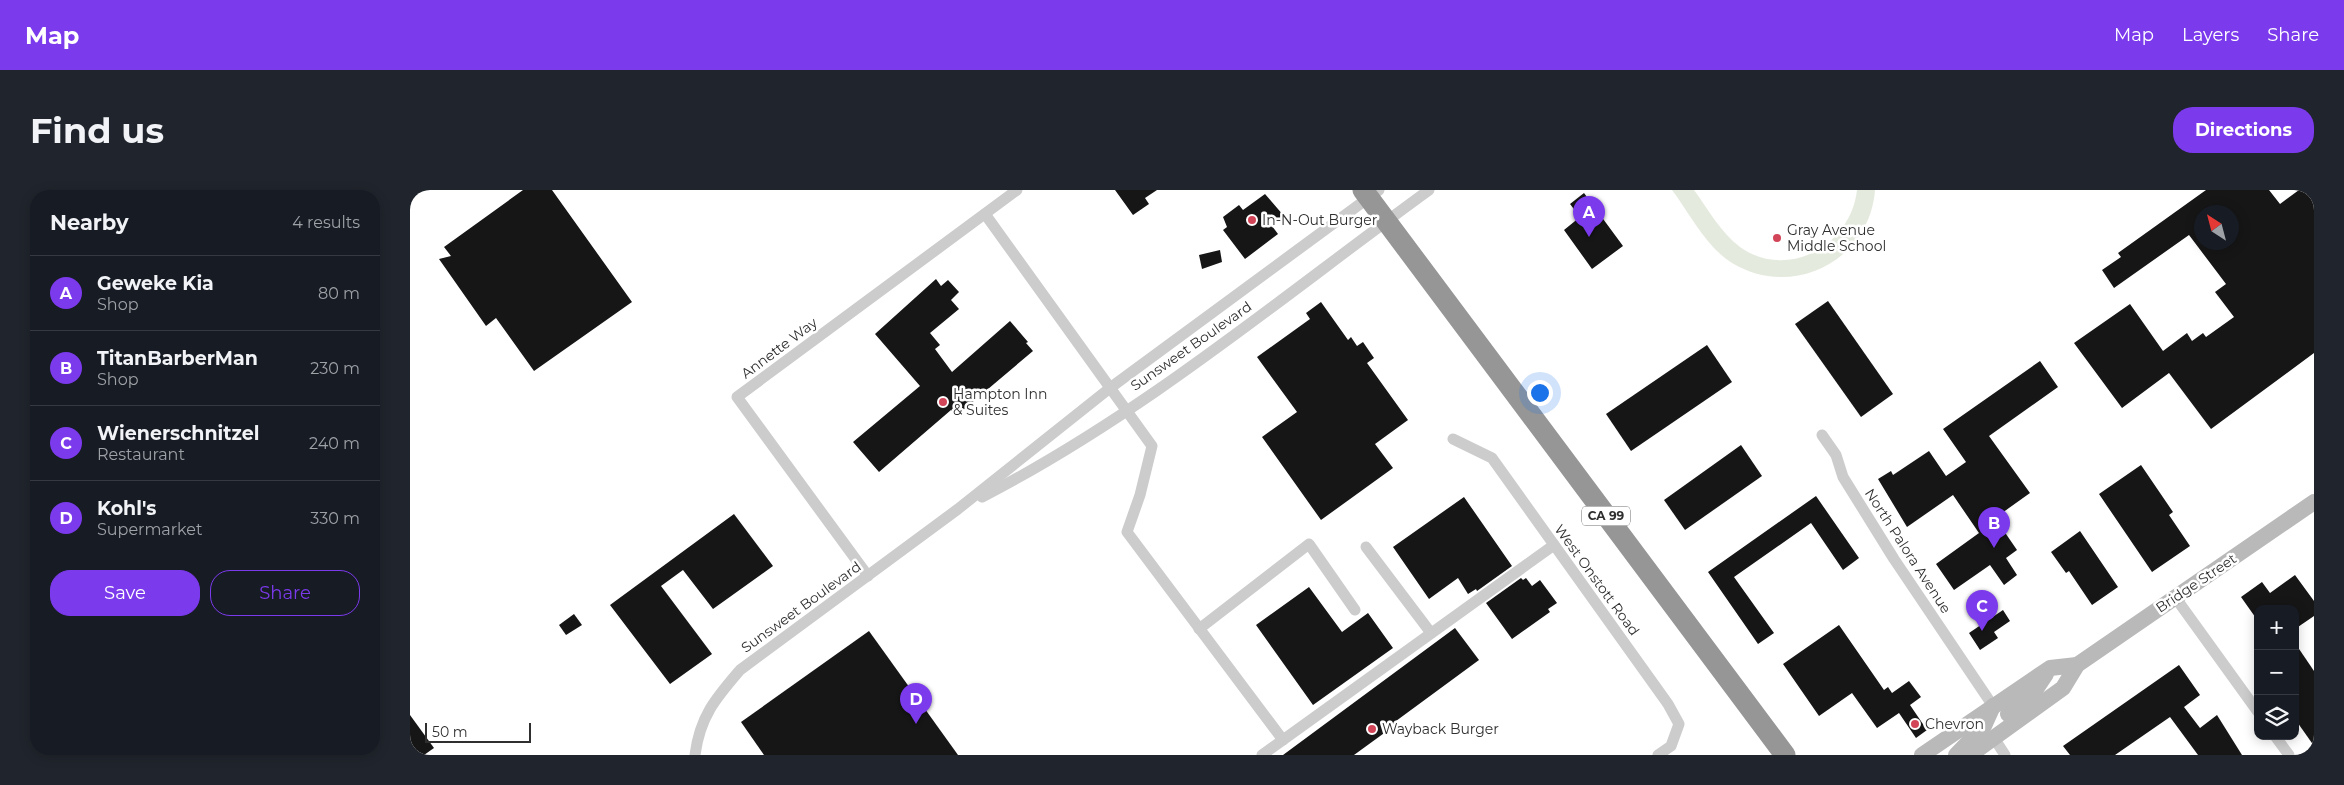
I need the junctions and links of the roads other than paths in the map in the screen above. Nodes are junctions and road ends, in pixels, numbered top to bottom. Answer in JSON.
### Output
{"nodes":[{"id":1,"x":1018,"y":190,"type":"edge"},
{"id":2,"x":1429,"y":190,"type":"edge"},
{"id":3,"x":1370,"y":193,"type":"edge"},
{"id":4,"x":985,"y":214,"type":"junction"},
{"id":5,"x":1386,"y":222,"type":"junction"},
{"id":6,"x":1110,"y":388,"type":"junction"},
{"id":7,"x":1126,"y":410,"type":"junction"},
{"id":8,"x":1822,"y":435,"type":"dead end"},
{"id":9,"x":1453,"y":439,"type":"dead end"},
{"id":10,"x":2314,"y":502,"type":"edge"},
{"id":11,"x":958,"y":509,"type":"junction"},
{"id":12,"x":1554,"y":545,"type":"junction"},
{"id":13,"x":1366,"y":547,"type":"dead end"},
{"id":14,"x":868,"y":576,"type":"junction"},
{"id":15,"x":2175,"y":597,"type":"junction"},
{"id":16,"x":1355,"y":610,"type":"dead end"},
{"id":17,"x":1199,"y":629,"type":"junction"},
{"id":18,"x":1431,"y":633,"type":"junction"},
{"id":19,"x":2077,"y":664,"type":"junction"},
{"id":20,"x":2050,"y":668,"type":"junction"},
{"id":21,"x":1993,"y":706,"type":"junction"},
{"id":22,"x":2254,"y":706,"type":"edge"},
{"id":23,"x":1994,"y":738,"type":"junction"},
{"id":24,"x":1283,"y":740,"type":"junction"},
{"id":25,"x":2278,"y":740,"type":"edge"},
{"id":26,"x":695,"y":755,"type":"edge"},
{"id":27,"x":1262,"y":755,"type":"edge"},
{"id":28,"x":1658,"y":755,"type":"edge"},
{"id":29,"x":1785,"y":755,"type":"edge"},
{"id":30,"x":1922,"y":755,"type":"edge"},
{"id":31,"x":1956,"y":755,"type":"edge"},
{"id":32,"x":1970,"y":755,"type":"edge"},
{"id":33,"x":2005,"y":755,"type":"edge"},
{"id":34,"x":2288,"y":755,"type":"edge"}],
"edges":[{"from":1,"to":4,"type":"street","name":"Annette Way"},
{"from":2,"to":5,"type":"street","name":"Sunsweet Boulevard"},
{"from":3,"to":5,"type":"highway","number":"CA 99"},
{"from":3,"to":6,"type":"street","name":"Sunsweet Boulevard"},
{"from":4,"to":6,"type":"street"},
{"from":4,"to":14,"type":"street","name":"Annette Way"},
{"from":5,"to":7,"type":"street","name":"Sunsweet Boulevard"},
{"from":5,"to":29,"type":"highway","number":"CA 99"},
{"from":6,"to":7,"type":"street"},
{"from":6,"to":11,"type":"street","name":"Sunsweet Boulevard"},
{"from":7,"to":11,"type":"street","name":"Sunsweet Boulevard"},
{"from":7,"to":17,"type":"street"},
{"from":8,"to":21,"type":"street","name":"North Palora Avenue"},
{"from":9,"to":12,"type":"street","name":"West Onstott Road"},
{"from":10,"to":15,"type":"main road","name":"Bridge Street"},
{"from":11,"to":14,"type":"street","name":"Sunsweet Boulevard"},
{"from":12,"to":18,"type":"street"},
{"from":12,"to":28,"type":"street","name":"West Onstott Road"},
{"from":13,"to":18,"type":"street"},
{"from":14,"to":26,"type":"street","name":"Sunsweet Boulevard"},
{"from":15,"to":19,"type":"main road","name":"Bridge Street"},
{"from":15,"to":22,"type":"street"},
{"from":16,"to":17,"type":"street"},
{"from":17,"to":24,"type":"street"},
{"from":18,"to":24,"type":"street"},
{"from":19,"to":20,"type":"main road","name":"Bridge Street"},
{"from":19,"to":23,"type":"main road","name":"Bridge Street"},
{"from":20,"to":21,"type":"main road","name":"Bridge Street"},
{"from":20,"to":23,"type":"main road"},
{"from":21,"to":30,"type":"main road","name":"Bridge Street"},
{"from":21,"to":31,"type":"main road"},
{"from":23,"to":32,"type":"main road","name":"Bridge Street"},
{"from":23,"to":33,"type":"street"},
{"from":24,"to":27,"type":"street"},
{"from":25,"to":34,"type":"street"}]}
